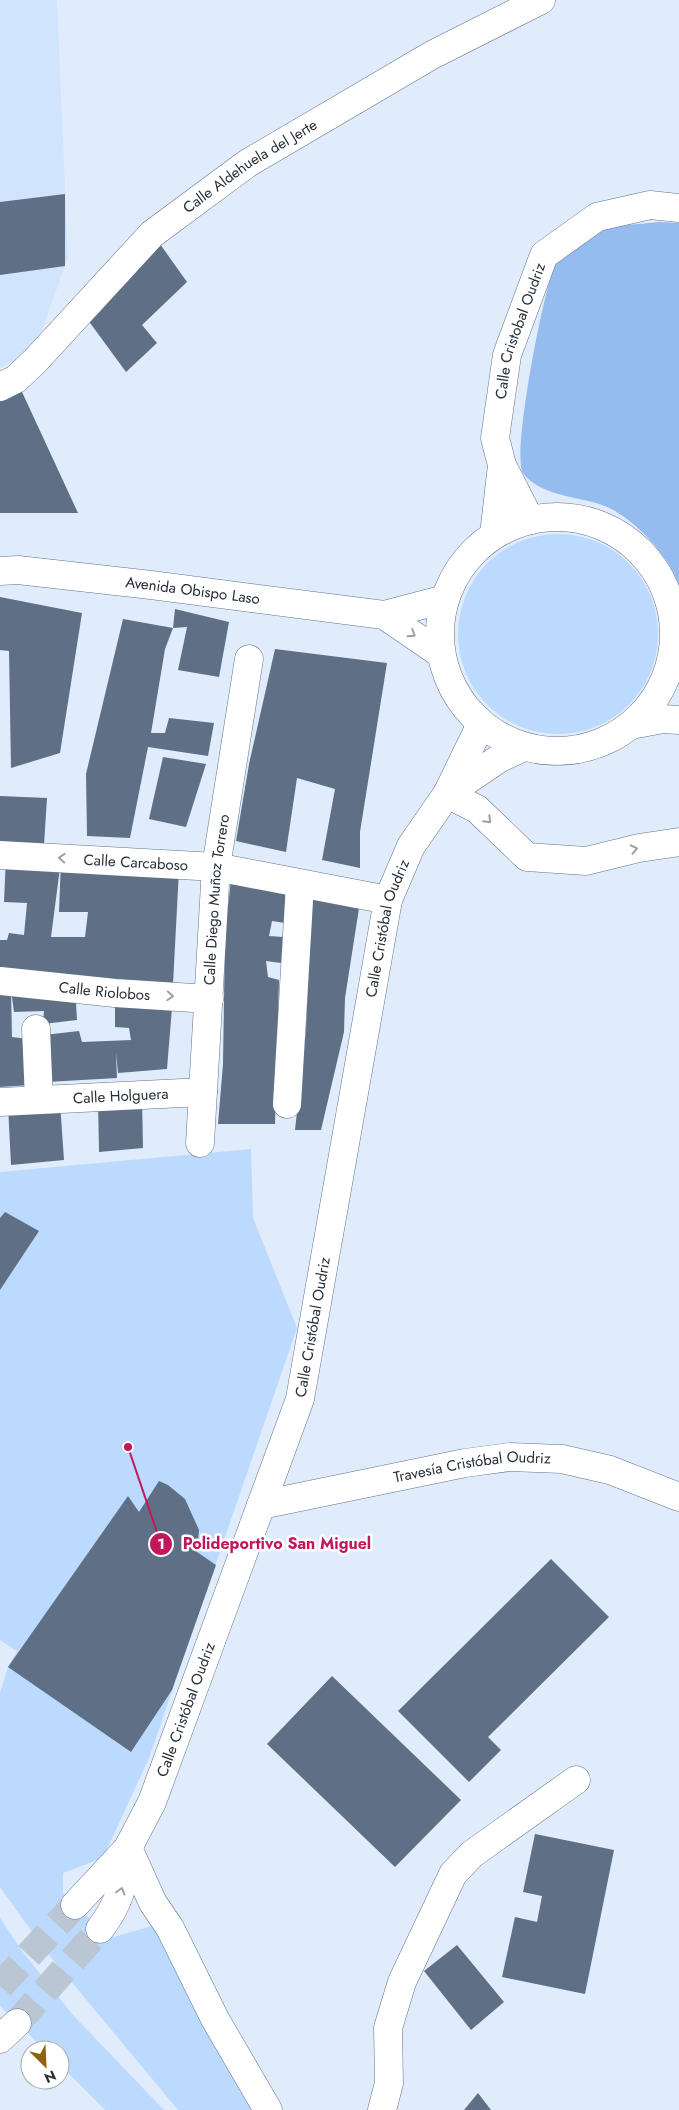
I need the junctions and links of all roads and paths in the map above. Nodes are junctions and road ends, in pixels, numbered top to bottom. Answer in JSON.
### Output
{"nodes":[{"id":1,"x":541,"y":0,"type":"edge"},
{"id":2,"x":679,"y":208,"type":"edge"},
{"id":3,"x":0,"y":387,"type":"edge"},
{"id":4,"x":502,"y":465,"type":"junction"},
{"id":5,"x":530,"y":520,"type":"junction"},
{"id":6,"x":494,"y":535,"type":"junction"},
{"id":7,"x":0,"y":571,"type":"edge"},
{"id":8,"x":445,"y":599,"type":"junction"},
{"id":9,"x":384,"y":615,"type":"junction"},
{"id":10,"x":677,"y":641,"type":"edge"},
{"id":11,"x":441,"y":654,"type":"junction"},
{"id":12,"x":249,"y":659,"type":"dead end"},
{"id":13,"x":679,"y":720,"type":"edge"},
{"id":14,"x":481,"y":724,"type":"junction"},
{"id":15,"x":631,"y":725,"type":"junction"},
{"id":16,"x":524,"y":747,"type":"junction"},
{"id":17,"x":447,"y":794,"type":"junction"},
{"id":18,"x":679,"y":842,"type":"edge"},
{"id":19,"x":0,"y":854,"type":"edge"},
{"id":20,"x":216,"y":868,"type":"junction"},
{"id":21,"x":300,"y":884,"type":"junction"},
{"id":22,"x":388,"y":900,"type":"junction"},
{"id":23,"x":0,"y":981,"type":"edge"},
{"id":24,"x":208,"y":999,"type":"junction"},
{"id":25,"x":36,"y":1029,"type":"dead end"},
{"id":26,"x":203,"y":1092,"type":"junction"},
{"id":27,"x":39,"y":1100,"type":"junction"},
{"id":28,"x":0,"y":1102,"type":"edge"},
{"id":29,"x":287,"y":1104,"type":"dead end"},
{"id":30,"x":200,"y":1143,"type":"dead end"},
{"id":31,"x":679,"y":1497,"type":"edge"},
{"id":32,"x":261,"y":1505,"type":"junction"},
{"id":33,"x":576,"y":1780,"type":"dead end"},
{"id":34,"x":128,"y":1848,"type":"junction"},
{"id":35,"x":75,"y":1905,"type":"tunnel mouth"},
{"id":36,"x":100,"y":1930,"type":"tunnel mouth"},
{"id":37,"x":268,"y":2110,"type":"edge"},
{"id":38,"x":382,"y":2110,"type":"edge"}],
"edges":[{"from":1,"to":3,"type":"street","name":"Calle Aldehuela del Jerte"},
{"from":2,"to":4,"type":"street","name":"Calle Cristobal Oudriz"},
{"from":4,"to":5,"type":"street","name":"Calle Cristobal Oudriz"},
{"from":4,"to":6,"type":"street"},
{"from":5,"to":6,"type":"street"},
{"from":5,"to":10,"type":"street"},
{"from":6,"to":8,"type":"street"},
{"from":7,"to":9,"type":"street","name":"Avenida Obispo Laso"},
{"from":8,"to":9,"type":"street","name":"Avenida Obispo Laso"},
{"from":8,"to":11,"type":"street"},
{"from":9,"to":11,"type":"street","name":"Avenida Obispo Laso","one_way":true},
{"from":10,"to":15,"type":"street"},
{"from":11,"to":14,"type":"street"},
{"from":12,"to":20,"type":"street","name":"Calle Diego Muñoz Torrero"},
{"from":13,"to":15,"type":"street"},
{"from":14,"to":16,"type":"street"},
{"from":14,"to":17,"type":"street","name":"Calle Cristóbal Oudriz"},
{"from":15,"to":16,"type":"street"},
{"from":16,"to":17,"type":"street","name":"Calle Cristóbal Oudriz"},
{"from":17,"to":18,"type":"street","one_way":true},
{"from":17,"to":22,"type":"street","name":"Calle Cristóbal Oudriz"},
{"from":20,"to":19,"type":"street","name":"Calle Carcaboso","one_way":true},
{"from":20,"to":21,"type":"street","name":"Calle Carcaboso"},
{"from":20,"to":24,"type":"street","name":"Calle Diego Muñoz Torrero"},
{"from":21,"to":22,"type":"street","name":"Calle Carcaboso"},
{"from":21,"to":29,"type":"street"},
{"from":22,"to":32,"type":"street","name":"Calle Cristóbal Oudriz"},
{"from":23,"to":24,"type":"street","name":"Calle Riolobos","one_way":true},
{"from":24,"to":26,"type":"street","name":"Calle Diego Muñoz Torrero"},
{"from":25,"to":27,"type":"street"},
{"from":26,"to":27,"type":"street","name":"Calle Holguera"},
{"from":26,"to":30,"type":"street","name":"Calle Diego Muñoz Torrero"},
{"from":27,"to":28,"type":"street","name":"Calle Holguera"},
{"from":31,"to":32,"type":"street","name":"Travesía Cristóbal Oudriz"},
{"from":32,"to":34,"type":"street","name":"Calle Cristóbal Oudriz"},
{"from":33,"to":38,"type":"street"},
{"from":34,"to":35,"type":"street","name":"Calle Cristóbal Oudriz"},
{"from":36,"to":34,"type":"street","name":"Calle Cristóbal Oudriz","one_way":true},
{"from":34,"to":37,"type":"street"}]}
